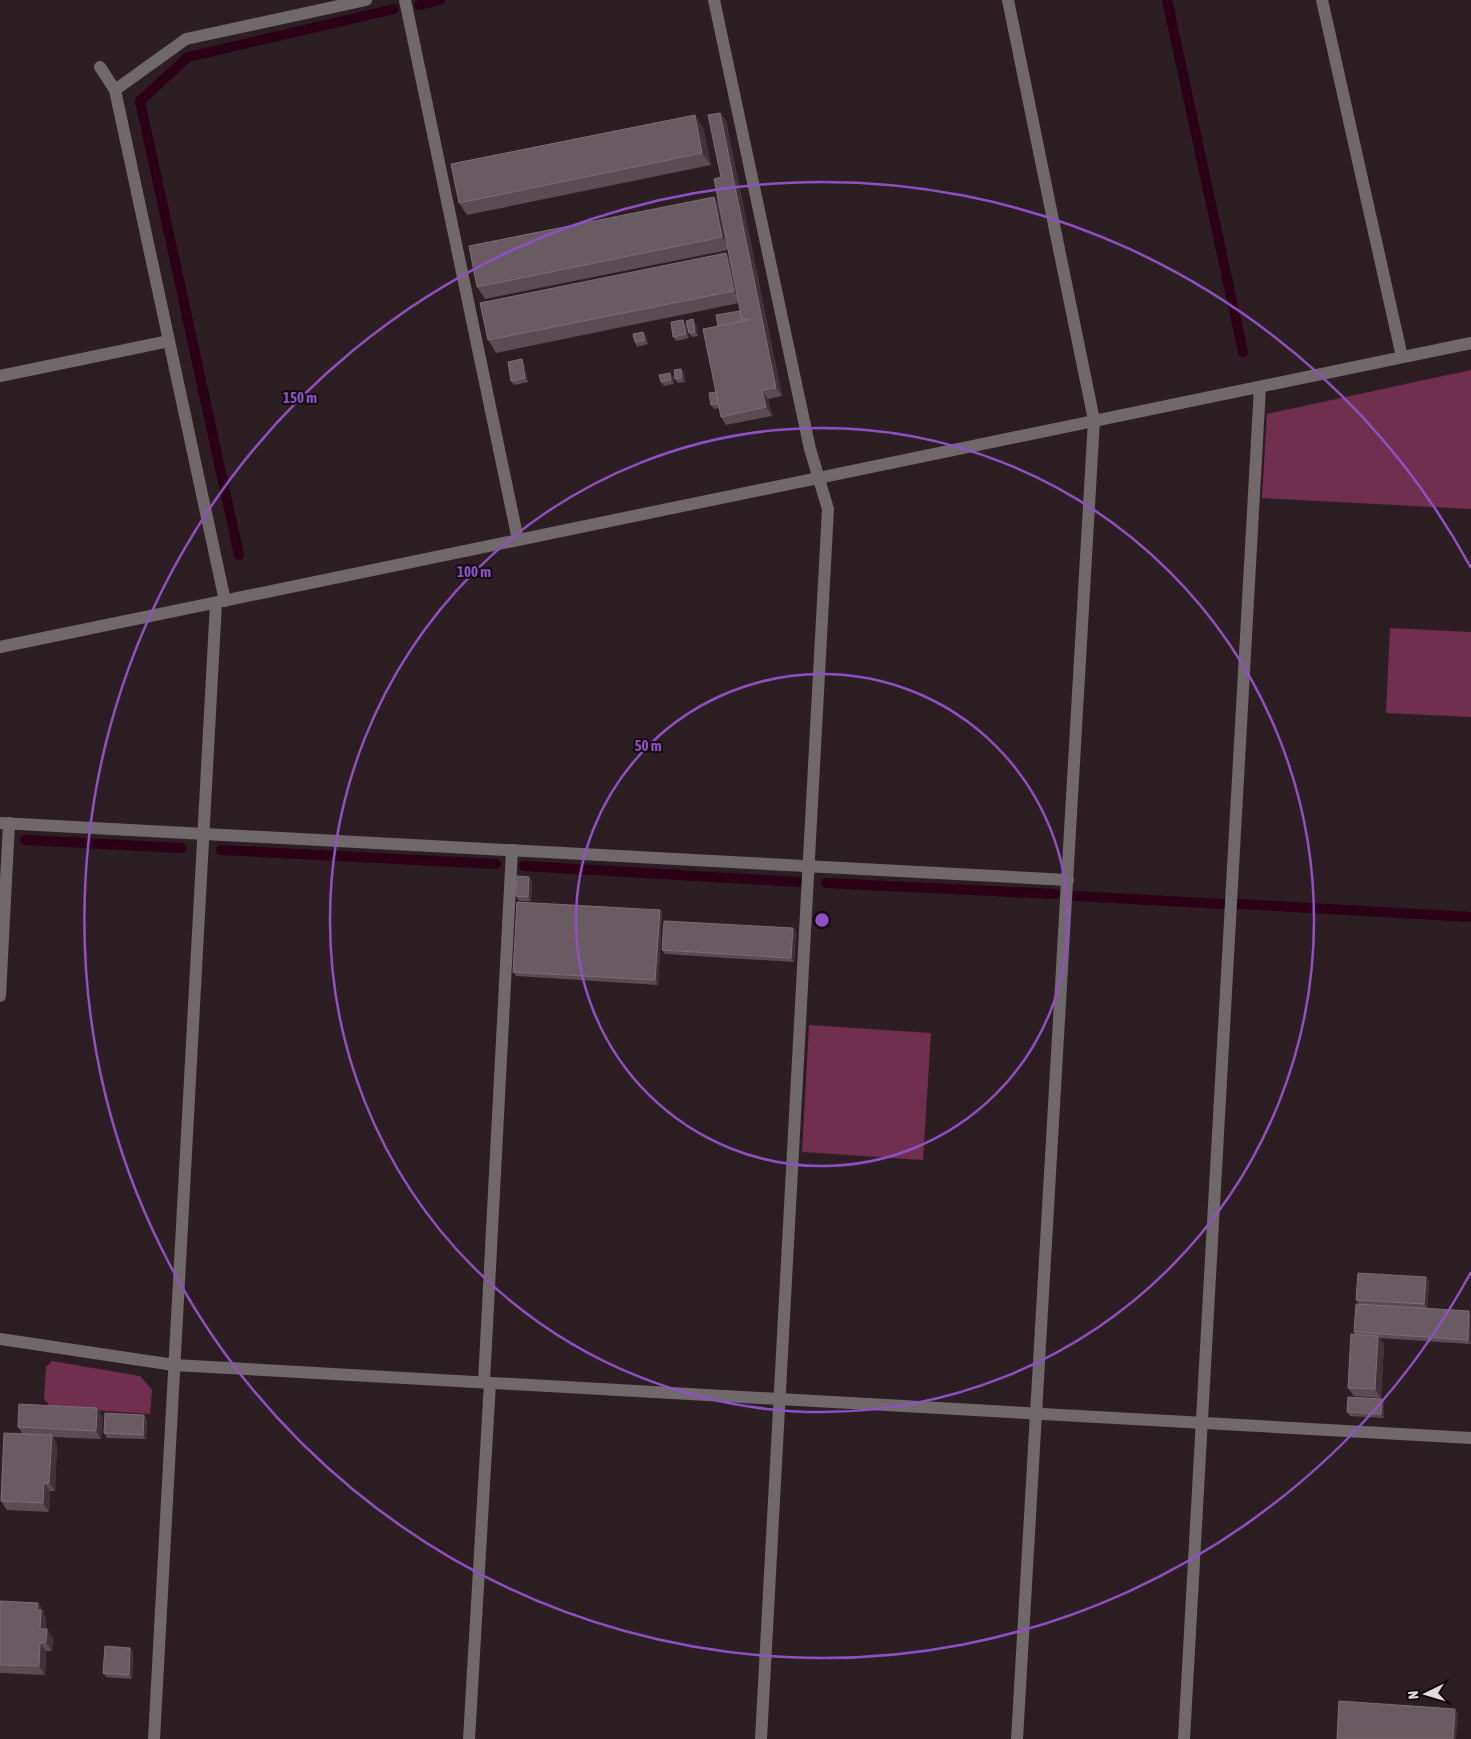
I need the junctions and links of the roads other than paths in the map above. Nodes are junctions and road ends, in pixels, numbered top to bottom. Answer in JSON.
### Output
{"nodes":[{"id":1,"x":366,"y":0,"type":"edge"},
{"id":2,"x":405,"y":0,"type":"edge"},
{"id":3,"x":714,"y":0,"type":"edge"},
{"id":4,"x":1008,"y":0,"type":"edge"},
{"id":5,"x":1322,"y":0,"type":"edge"},
{"id":6,"x":100,"y":66,"type":"dead end"},
{"id":7,"x":115,"y":90,"type":"junction"},
{"id":8,"x":169,"y":341,"type":"junction"},
{"id":9,"x":1471,"y":343,"type":"edge"},
{"id":10,"x":1402,"y":357,"type":"junction"},
{"id":11,"x":0,"y":376,"type":"edge"},
{"id":12,"x":1260,"y":387,"type":"junction"},
{"id":13,"x":1094,"y":420,"type":"junction"},
{"id":14,"x":819,"y":477,"type":"junction"},
{"id":15,"x":518,"y":540,"type":"junction"},
{"id":16,"x":220,"y":602,"type":"junction"},
{"id":17,"x":0,"y":647,"type":"edge"},
{"id":18,"x":5,"y":823,"type":"edge"},
{"id":19,"x":203,"y":834,"type":"junction"},
{"id":20,"x":512,"y":850,"type":"junction"},
{"id":21,"x":809,"y":866,"type":"junction"},
{"id":22,"x":1068,"y":880,"type":"junction"},
{"id":23,"x":0,"y":996,"type":"edge"},
{"id":24,"x":0,"y":1339,"type":"edge"},
{"id":25,"x":174,"y":1365,"type":"junction"},
{"id":26,"x":487,"y":1382,"type":"junction"},
{"id":27,"x":780,"y":1399,"type":"junction"},
{"id":28,"x":1036,"y":1414,"type":"junction"},
{"id":29,"x":1202,"y":1423,"type":"junction"},
{"id":30,"x":1471,"y":1438,"type":"edge"},
{"id":31,"x":154,"y":1739,"type":"edge"},
{"id":32,"x":469,"y":1739,"type":"edge"},
{"id":33,"x":761,"y":1739,"type":"edge"},
{"id":34,"x":1016,"y":1739,"type":"edge"},
{"id":35,"x":1184,"y":1739,"type":"edge"}],
"edges":[{"from":1,"to":7,"type":"street"},
{"from":2,"to":15,"type":"street"},
{"from":3,"to":14,"type":"street"},
{"from":4,"to":13,"type":"street"},
{"from":5,"to":10,"type":"street"},
{"from":6,"to":7,"type":"street"},
{"from":7,"to":8,"type":"street"},
{"from":8,"to":11,"type":"street"},
{"from":8,"to":16,"type":"street"},
{"from":9,"to":10,"type":"street"},
{"from":10,"to":12,"type":"street"},
{"from":12,"to":13,"type":"street"},
{"from":12,"to":29,"type":"street"},
{"from":13,"to":14,"type":"street"},
{"from":13,"to":22,"type":"street"},
{"from":14,"to":15,"type":"street"},
{"from":14,"to":21,"type":"street"},
{"from":15,"to":16,"type":"street"},
{"from":16,"to":17,"type":"street"},
{"from":16,"to":19,"type":"street"},
{"from":18,"to":19,"type":"street"},
{"from":18,"to":23,"type":"street"},
{"from":19,"to":20,"type":"street"},
{"from":19,"to":25,"type":"street"},
{"from":20,"to":21,"type":"street"},
{"from":20,"to":26,"type":"street"},
{"from":21,"to":22,"type":"street"},
{"from":21,"to":27,"type":"street"},
{"from":22,"to":28,"type":"street"},
{"from":24,"to":25,"type":"street"},
{"from":25,"to":26,"type":"street"},
{"from":25,"to":31,"type":"street"},
{"from":26,"to":27,"type":"street"},
{"from":26,"to":32,"type":"street"},
{"from":27,"to":28,"type":"street"},
{"from":27,"to":33,"type":"street"},
{"from":28,"to":29,"type":"street"},
{"from":28,"to":34,"type":"street"},
{"from":29,"to":30,"type":"street"},
{"from":29,"to":35,"type":"street"}]}
